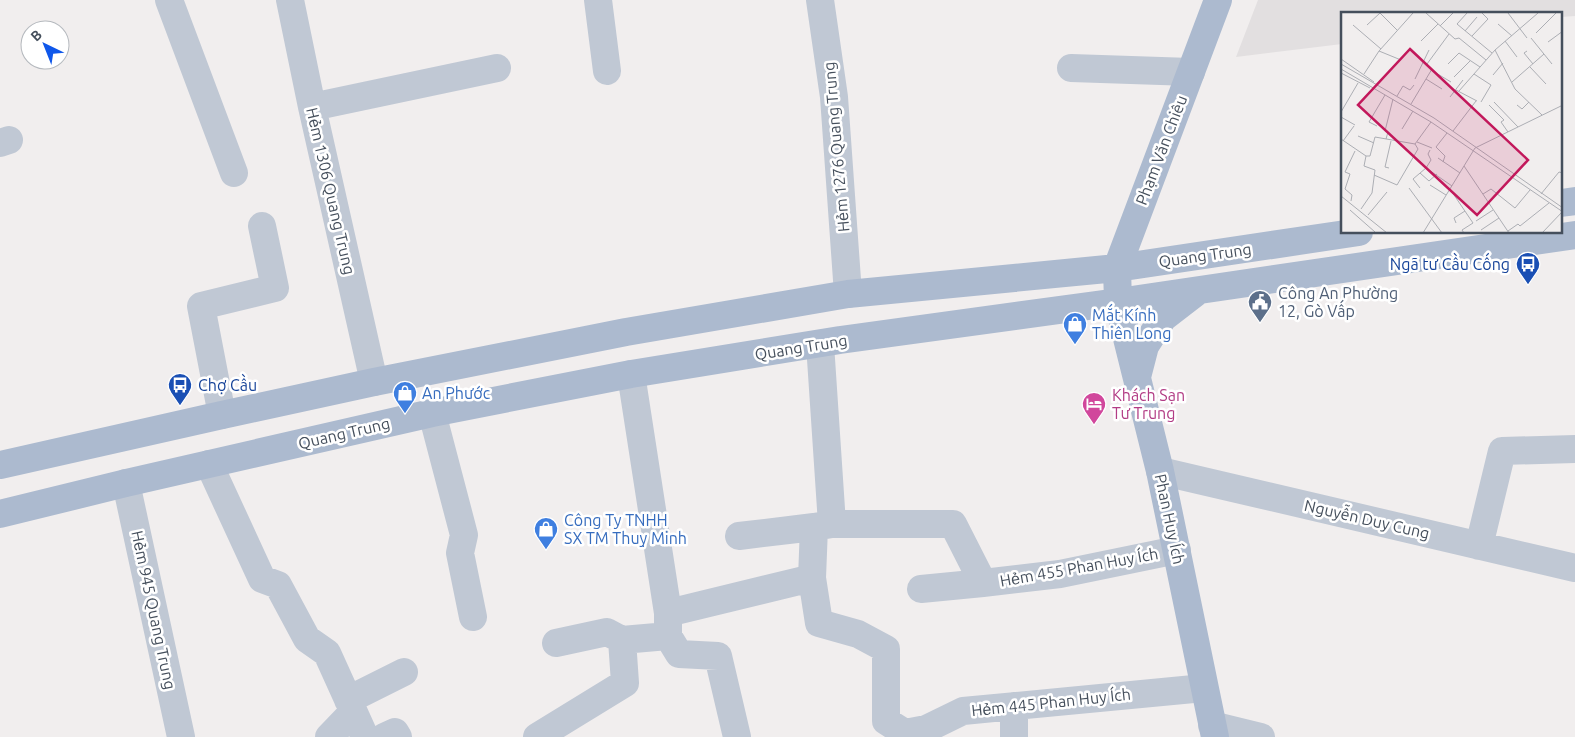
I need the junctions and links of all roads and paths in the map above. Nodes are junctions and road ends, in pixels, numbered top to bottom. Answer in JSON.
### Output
{"nodes":[{"id":1,"x":169,"y":0,"type":"edge"},
{"id":2,"x":598,"y":0,"type":"edge"},
{"id":3,"x":820,"y":0,"type":"edge"},
{"id":4,"x":1218,"y":0,"type":"edge"},
{"id":5,"x":298,"y":1,"type":"edge"},
{"id":6,"x":497,"y":68,"type":"dead end"},
{"id":7,"x":1071,"y":68,"type":"dead end"},
{"id":8,"x":607,"y":71,"type":"dead end"},
{"id":9,"x":1191,"y":72,"type":"junction"},
{"id":10,"x":312,"y":108,"type":"junction"},
{"id":11,"x":234,"y":173,"type":"dead end"},
{"id":12,"x":1575,"y":201,"type":"edge"},
{"id":13,"x":1562,"y":203,"type":"edge"},
{"id":14,"x":262,"y":226,"type":"dead end"},
{"id":15,"x":1346,"y":234,"type":"edge"},
{"id":16,"x":1575,"y":235,"type":"edge"},
{"id":17,"x":1117,"y":268,"type":"junction"},
{"id":18,"x":1198,"y":291,"type":"junction"},
{"id":19,"x":848,"y":294,"type":"junction"},
{"id":20,"x":1118,"y":302,"type":"junction"},
{"id":21,"x":626,"y":332,"type":"junction"},
{"id":22,"x":820,"y":344,"type":"junction"},
{"id":23,"x":631,"y":374,"type":"junction"},
{"id":24,"x":1137,"y":378,"type":"junction"},
{"id":25,"x":374,"y":382,"type":"junction"},
{"id":26,"x":432,"y":413,"type":"junction"},
{"id":27,"x":222,"y":415,"type":"junction"},
{"id":28,"x":1575,"y":450,"type":"edge"},
{"id":29,"x":6,"y":463,"type":"edge"},
{"id":30,"x":209,"y":464,"type":"junction"},
{"id":31,"x":1160,"y":471,"type":"junction"},
{"id":32,"x":126,"y":484,"type":"junction"},
{"id":33,"x":35,"y":506,"type":"junction"},
{"id":34,"x":0,"y":514,"type":"edge"},
{"id":35,"x":0,"y":522,"type":"edge"},
{"id":36,"x":823,"y":526,"type":"junction"},
{"id":37,"x":739,"y":536,"type":"dead end"},
{"id":38,"x":1479,"y":546,"type":"junction"},
{"id":39,"x":1177,"y":550,"type":"junction"},
{"id":40,"x":1575,"y":568,"type":"edge"},
{"id":41,"x":812,"y":578,"type":"junction"},
{"id":42,"x":982,"y":583,"type":"junction"},
{"id":43,"x":921,"y":589,"type":"dead end"},
{"id":44,"x":473,"y":617,"type":"dead end"},
{"id":45,"x":668,"y":624,"type":"junction"},
{"id":46,"x":622,"y":640,"type":"junction"},
{"id":47,"x":556,"y":643,"type":"dead end"},
{"id":48,"x":404,"y":672,"type":"dead end"},
{"id":49,"x":1204,"y":688,"type":"junction"},
{"id":50,"x":351,"y":706,"type":"junction"},
{"id":51,"x":1014,"y":706,"type":"junction"},
{"id":52,"x":1213,"y":731,"type":"edge"},
{"id":53,"x":904,"y":735,"type":"edge"},
{"id":54,"x":181,"y":737,"type":"edge"},
{"id":55,"x":329,"y":737,"type":"edge"},
{"id":56,"x":365,"y":737,"type":"edge"},
{"id":57,"x":384,"y":737,"type":"edge"},
{"id":58,"x":398,"y":737,"type":"edge"},
{"id":59,"x":537,"y":737,"type":"edge"},
{"id":60,"x":737,"y":737,"type":"edge"},
{"id":61,"x":1014,"y":737,"type":"edge"},
{"id":62,"x":1261,"y":737,"type":"edge"}],
"edges":[{"from":1,"to":11,"type":"street"},
{"from":2,"to":8,"type":"street"},
{"from":3,"to":19,"type":"street","name":"Hẻm 1276 Quang Trung"},
{"from":4,"to":9,"type":"main road","name":"Phạm Văn Chiêu"},
{"from":5,"to":10,"type":"street","name":"Hẻm 1306 Quang Trung"},
{"from":6,"to":10,"type":"street"},
{"from":7,"to":9,"type":"street"},
{"from":9,"to":17,"type":"main road","name":"Phạm Văn Chiêu"},
{"from":10,"to":25,"type":"street","name":"Hẻm 1306 Quang Trung"},
{"from":12,"to":13,"type":"main road"},
{"from":14,"to":27,"type":"street"},
{"from":15,"to":17,"type":"main road","name":"Quang Trung"},
{"from":16,"to":18,"type":"main road","name":"Quang Trung"},
{"from":17,"to":19,"type":"main road","name":"Quang Trung"},
{"from":17,"to":20,"type":"main road","name":"Phạm Văn Chiêu"},
{"from":18,"to":20,"type":"main road","name":"Quang Trung"},
{"from":18,"to":24,"type":"main road"},
{"from":19,"to":21,"type":"main road","name":"Quang Trung"},
{"from":20,"to":22,"type":"main road","name":"Quang Trung"},
{"from":20,"to":24,"type":"main road","name":"Phan Huy Ích"},
{"from":21,"to":23,"type":"main road"},
{"from":21,"to":25,"type":"main road","name":"Quang Trung"},
{"from":22,"to":23,"type":"main road","name":"Quang Trung"},
{"from":22,"to":36,"type":"street"},
{"from":23,"to":26,"type":"main road","name":"Quang Trung"},
{"from":23,"to":45,"type":"street"},
{"from":24,"to":31,"type":"main road","name":"Phan Huy Ích"},
{"from":25,"to":27,"type":"main road","name":"Quang Trung"},
{"from":26,"to":30,"type":"main road","name":"Quang Trung"},
{"from":26,"to":44,"type":"street"},
{"from":27,"to":29,"type":"main road","name":"Quang Trung"},
{"from":28,"to":38,"type":"street"},
{"from":30,"to":32,"type":"main road","name":"Quang Trung"},
{"from":30,"to":50,"type":"street"},
{"from":31,"to":38,"type":"street","name":"Nguyễn Duy Cung"},
{"from":31,"to":39,"type":"main road","name":"Phan Huy Ích"},
{"from":32,"to":33,"type":"main road","name":"Quang Trung"},
{"from":32,"to":54,"type":"street","name":"Hẻm 945 Quang Trung"},
{"from":33,"to":34,"type":"main road","name":"Quang Trung"},
{"from":33,"to":35,"type":"street","name":"Quang Trung"},
{"from":36,"to":37,"type":"street"},
{"from":36,"to":41,"type":"street"},
{"from":36,"to":42,"type":"street"},
{"from":38,"to":40,"type":"street","name":"Nguyễn Duy Cung"},
{"from":39,"to":42,"type":"street","name":"Hẻm 455 Phan Huy Ích"},
{"from":39,"to":49,"type":"main road","name":"Phan Huy Ích"},
{"from":41,"to":45,"type":"street"},
{"from":41,"to":53,"type":"street","name":"Hẻm 445 Phan Huy Ích"},
{"from":42,"to":43,"type":"street","name":"Hẻm 455 Phan Huy Ích"},
{"from":45,"to":46,"type":"street"},
{"from":45,"to":60,"type":"street"},
{"from":46,"to":47,"type":"street"},
{"from":46,"to":59,"type":"street"},
{"from":48,"to":50,"type":"street"},
{"from":49,"to":51,"type":"street","name":"Hẻm 445 Phan Huy Ích"},
{"from":49,"to":52,"type":"main road","name":"Phan Huy Ích"},
{"from":50,"to":55,"type":"street"},
{"from":50,"to":56,"type":"street"},
{"from":51,"to":53,"type":"street","name":"Hẻm 445 Phan Huy Ích"},
{"from":51,"to":61,"type":"street"},
{"from":52,"to":62,"type":"street"},
{"from":57,"to":58,"type":"street"}]}
